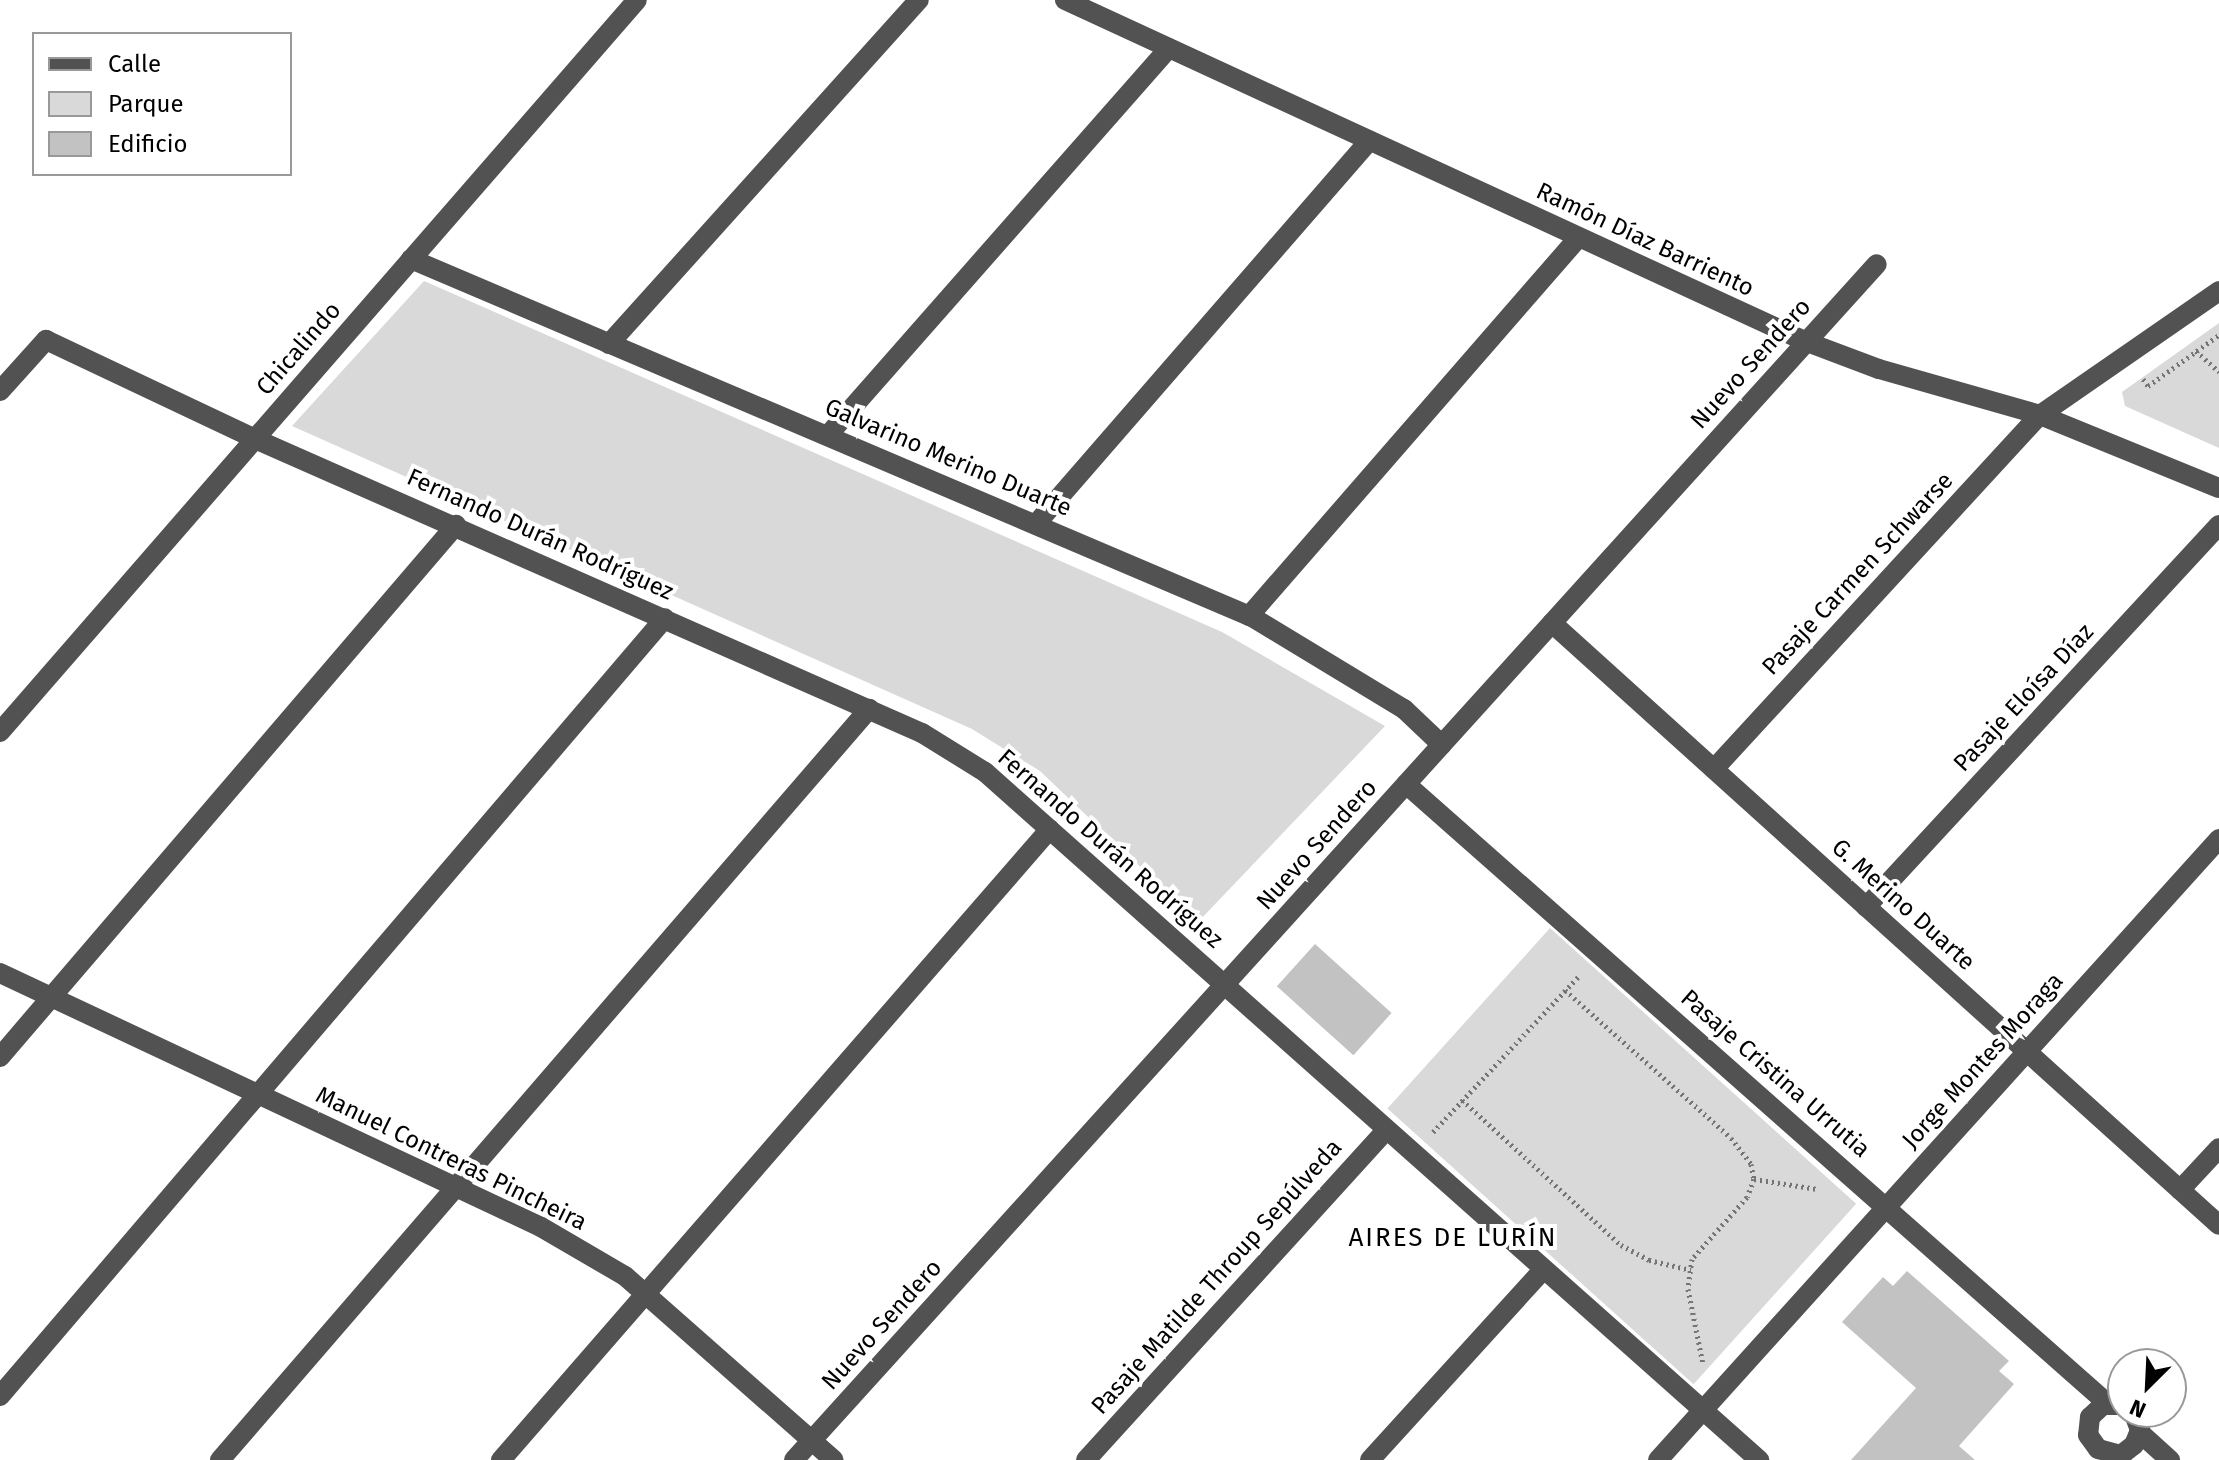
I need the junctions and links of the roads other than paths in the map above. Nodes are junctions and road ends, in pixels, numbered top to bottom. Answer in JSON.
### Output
{"nodes":[{"id":1,"x":637,"y":0,"type":"edge"},
{"id":2,"x":919,"y":0,"type":"edge"},
{"id":3,"x":1065,"y":0,"type":"edge"},
{"id":4,"x":1169,"y":48,"type":"junction"},
{"id":5,"x":1369,"y":141,"type":"junction"},
{"id":6,"x":1578,"y":238,"type":"junction"},
{"id":7,"x":411,"y":259,"type":"junction"},
{"id":8,"x":1877,"y":264,"type":"dead end"},
{"id":9,"x":2219,"y":291,"type":"edge"},
{"id":10,"x":1807,"y":342,"type":"junction"},
{"id":11,"x":609,"y":344,"type":"junction"},
{"id":12,"x":0,"y":391,"type":"edge"},
{"id":13,"x":2040,"y":415,"type":"junction"},
{"id":14,"x":829,"y":434,"type":"junction"},
{"id":15,"x":255,"y":439,"type":"junction"},
{"id":16,"x":2219,"y":488,"type":"edge"},
{"id":17,"x":1036,"y":524,"type":"junction"},
{"id":18,"x":456,"y":525,"type":"junction"},
{"id":19,"x":2219,"y":525,"type":"edge"},
{"id":20,"x":1249,"y":616,"type":"junction"},
{"id":21,"x":665,"y":618,"type":"junction"},
{"id":22,"x":1552,"y":623,"type":"junction"},
{"id":23,"x":869,"y":709,"type":"junction"},
{"id":24,"x":0,"y":732,"type":"edge"},
{"id":25,"x":1442,"y":745,"type":"junction"},
{"id":26,"x":1714,"y":769,"type":"junction"},
{"id":27,"x":1406,"y":784,"type":"junction"},
{"id":28,"x":1050,"y":829,"type":"junction"},
{"id":29,"x":2219,"y":839,"type":"edge"},
{"id":30,"x":1866,"y":907,"type":"junction"},
{"id":31,"x":0,"y":973,"type":"edge"},
{"id":32,"x":1225,"y":985,"type":"junction"},
{"id":33,"x":51,"y":997,"type":"junction"},
{"id":34,"x":2027,"y":1052,"type":"junction"},
{"id":35,"x":0,"y":1057,"type":"edge"},
{"id":36,"x":256,"y":1094,"type":"junction"},
{"id":37,"x":1386,"y":1130,"type":"junction"},
{"id":38,"x":2219,"y":1148,"type":"edge"},
{"id":39,"x":455,"y":1187,"type":"junction"},
{"id":40,"x":2180,"y":1190,"type":"junction"},
{"id":41,"x":1887,"y":1206,"type":"junction"},
{"id":42,"x":2219,"y":1225,"type":"edge"},
{"id":43,"x":1544,"y":1269,"type":"junction"},
{"id":44,"x":645,"y":1294,"type":"junction"},
{"id":45,"x":0,"y":1396,"type":"edge"},
{"id":46,"x":2107,"y":1396,"type":"edge"},
{"id":47,"x":2107,"y":1407,"type":"edge"},
{"id":48,"x":1703,"y":1410,"type":"junction"},
{"id":49,"x":2138,"y":1428,"type":"edge"},
{"id":50,"x":2139,"y":1432,"type":"junction"},
{"id":51,"x":813,"y":1440,"type":"junction"},
{"id":52,"x":220,"y":1460,"type":"edge"},
{"id":53,"x":501,"y":1460,"type":"edge"},
{"id":54,"x":794,"y":1460,"type":"edge"},
{"id":55,"x":834,"y":1460,"type":"edge"},
{"id":56,"x":1086,"y":1460,"type":"edge"},
{"id":57,"x":1370,"y":1460,"type":"edge"},
{"id":58,"x":1658,"y":1460,"type":"edge"},
{"id":59,"x":1759,"y":1460,"type":"edge"},
{"id":60,"x":2170,"y":1460,"type":"edge"}],
"edges":[{"from":1,"to":7,"type":"street","name":"Chicalindo"},
{"from":2,"to":11,"type":"street"},
{"from":3,"to":4,"type":"street","name":"Ramón Díaz Barriento"},
{"from":4,"to":5,"type":"street","name":"Ramón Díaz Barriento"},
{"from":4,"to":14,"type":"street"},
{"from":5,"to":6,"type":"street","name":"Ramón Díaz Barriento"},
{"from":5,"to":17,"type":"street"},
{"from":6,"to":10,"type":"street","name":"Ramón Díaz Barriento"},
{"from":6,"to":20,"type":"street"},
{"from":7,"to":11,"type":"street","name":"Galvarino Merino Duarte"},
{"from":7,"to":15,"type":"street","name":"Chicalindo"},
{"from":8,"to":10,"type":"street","name":"Nuevo Sendero"},
{"from":9,"to":13,"type":"street","name":"Pasaje Carmen Schwarse"},
{"from":10,"to":13,"type":"street","name":"Ramón Díaz Barriento"},
{"from":10,"to":22,"type":"street","name":"Nuevo Sendero"},
{"from":11,"to":14,"type":"street","name":"Galvarino Merino Duarte"},
{"from":12,"to":15,"type":"street","name":"Fernando Durán Rodríguez"},
{"from":13,"to":16,"type":"street","name":"Ramón Díaz Barriento"},
{"from":13,"to":26,"type":"street","name":"Pasaje Carmen Schwarse"},
{"from":14,"to":17,"type":"street","name":"Galvarino Merino Duarte"},
{"from":15,"to":18,"type":"street","name":"Fernando Durán Rodríguez"},
{"from":15,"to":24,"type":"street","name":"Chicalindo"},
{"from":17,"to":20,"type":"street","name":"Galvarino Merino Duarte"},
{"from":18,"to":21,"type":"street","name":"Fernando Durán Rodríguez"},
{"from":18,"to":33,"type":"street"},
{"from":19,"to":30,"type":"street","name":"Pasaje Eloísa Díaz"},
{"from":20,"to":25,"type":"street","name":"Galvarino Merino Duarte"},
{"from":21,"to":23,"type":"street","name":"Fernando Durán Rodríguez"},
{"from":21,"to":36,"type":"street"},
{"from":22,"to":25,"type":"street","name":"Nuevo Sendero"},
{"from":22,"to":26,"type":"street","name":"G. Merino Duarte"},
{"from":23,"to":28,"type":"street","name":"Fernando Durán Rodríguez"},
{"from":23,"to":39,"type":"street"},
{"from":25,"to":27,"type":"street","name":"Nuevo Sendero"},
{"from":26,"to":30,"type":"street","name":"G. Merino Duarte"},
{"from":27,"to":32,"type":"street","name":"Nuevo Sendero"},
{"from":27,"to":41,"type":"street","name":"Pasaje Cristina Urrutia"},
{"from":28,"to":32,"type":"street","name":"Fernando Durán Rodríguez"},
{"from":28,"to":44,"type":"street"},
{"from":29,"to":34,"type":"street","name":"Jorge Montes Moraga"},
{"from":30,"to":34,"type":"street","name":"G. Merino Duarte"},
{"from":31,"to":33,"type":"street","name":"Manuel Contreras Pincheira"},
{"from":32,"to":37,"type":"street","name":"Fernando Durán Rodríguez"},
{"from":32,"to":51,"type":"street","name":"Nuevo Sendero"},
{"from":33,"to":35,"type":"street"},
{"from":33,"to":36,"type":"street","name":"Manuel Contreras Pincheira"},
{"from":34,"to":40,"type":"street","name":"G. Merino Duarte"},
{"from":34,"to":41,"type":"street","name":"Jorge Montes Moraga"},
{"from":36,"to":39,"type":"street","name":"Manuel Contreras Pincheira"},
{"from":36,"to":45,"type":"street"},
{"from":37,"to":43,"type":"street","name":"Fernando Durán Rodríguez"},
{"from":37,"to":56,"type":"street","name":"Pasaje Matilde Throup Sepúlveda"},
{"from":38,"to":40,"type":"street"},
{"from":39,"to":44,"type":"street","name":"Manuel Contreras Pincheira"},
{"from":39,"to":52,"type":"street"},
{"from":40,"to":42,"type":"street","name":"G. Merino Duarte"},
{"from":41,"to":46,"type":"street","name":"Pasaje Cristina Urrutia"},
{"from":41,"to":48,"type":"street","name":"Jorge Montes Moraga"},
{"from":43,"to":48,"type":"street","name":"Fernando Durán Rodríguez"},
{"from":43,"to":57,"type":"street"},
{"from":44,"to":51,"type":"street","name":"Manuel Contreras Pincheira"},
{"from":44,"to":53,"type":"street"},
{"from":47,"to":50,"type":"street"},
{"from":48,"to":58,"type":"street","name":"Jorge Montes Moraga"},
{"from":48,"to":59,"type":"street","name":"Fernando Durán Rodríguez"},
{"from":49,"to":50,"type":"street"},
{"from":50,"to":60,"type":"street"},
{"from":51,"to":54,"type":"street","name":"Nuevo Sendero"},
{"from":51,"to":55,"type":"street","name":"Manuel Contreras Pincheira"}]}
